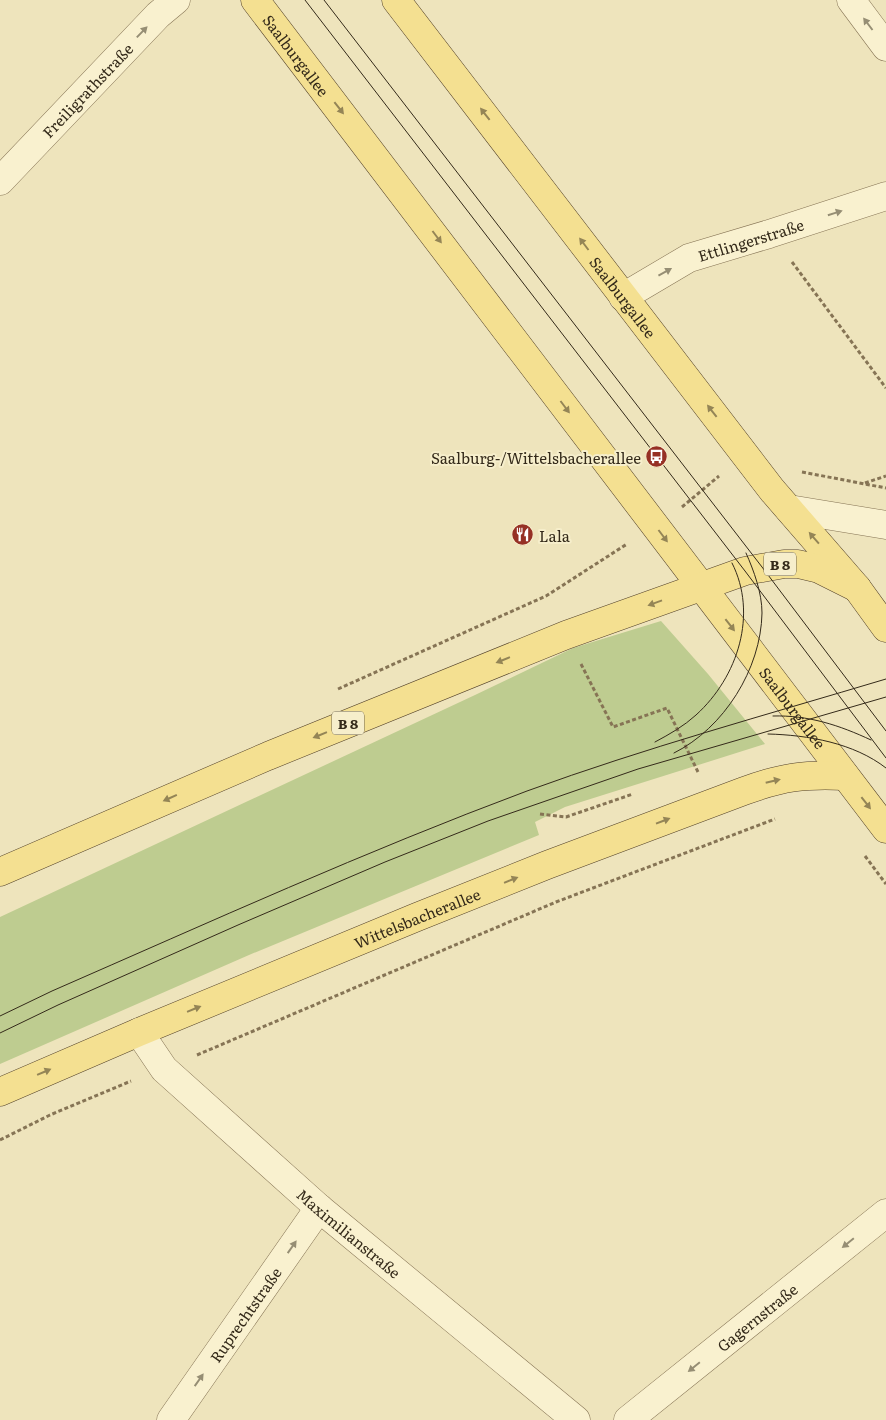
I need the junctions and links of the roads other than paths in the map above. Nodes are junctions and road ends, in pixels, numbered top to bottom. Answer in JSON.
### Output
{"nodes":[{"id":1,"x":176,"y":0,"type":"edge"},
{"id":2,"x":256,"y":0,"type":"edge"},
{"id":3,"x":396,"y":0,"type":"edge"},
{"id":4,"x":851,"y":0,"type":"edge"},
{"id":5,"x":886,"y":47,"type":"edge"},
{"id":6,"x":0,"y":181,"type":"edge"},
{"id":7,"x":886,"y":196,"type":"edge"},
{"id":8,"x":623,"y":297,"type":"junction"},
{"id":9,"x":789,"y":509,"type":"junction"},
{"id":10,"x":886,"y":525,"type":"edge"},
{"id":11,"x":701,"y":587,"type":"junction"},
{"id":12,"x":857,"y":588,"type":"junction"},
{"id":13,"x":886,"y":628,"type":"edge"},
{"id":14,"x":845,"y":776,"type":"junction"},
{"id":15,"x":886,"y":829,"type":"edge"},
{"id":16,"x":0,"y":872,"type":"edge"},
{"id":17,"x":139,"y":1032,"type":"junction"},
{"id":18,"x":0,"y":1092,"type":"edge"},
{"id":19,"x":319,"y":1208,"type":"junction"},
{"id":20,"x":886,"y":1212,"type":"edge"},
{"id":21,"x":171,"y":1420,"type":"edge"},
{"id":22,"x":576,"y":1420,"type":"edge"},
{"id":23,"x":628,"y":1420,"type":"edge"}],
"edges":[{"from":6,"to":1,"type":"street","name":"Freiligrathstraße","one_way":true},
{"from":2,"to":11,"type":"main road","name":"Saalburgallee","one_way":true},
{"from":8,"to":3,"type":"main road","name":"Saalburgallee","one_way":true},
{"from":5,"to":4,"type":"street","one_way":true},
{"from":8,"to":7,"type":"street","name":"Ettlingerstraße","one_way":true},
{"from":9,"to":8,"type":"main road","name":"Saalburgallee","one_way":true},
{"from":9,"to":10,"type":"street"},
{"from":12,"to":9,"type":"main road","name":"Saalburgallee","one_way":true},
{"from":11,"to":12,"type":"main road","name":"Saalburgallee","number":"B 8"},
{"from":11,"to":14,"type":"main road","name":"Saalburgallee","one_way":true},
{"from":11,"to":16,"type":"main road","number":"B 8","one_way":true},
{"from":12,"to":13,"type":"main road","name":"Saalburgallee","number":"B 8"},
{"from":14,"to":15,"type":"main road","name":"Saalburgallee","one_way":true},
{"from":17,"to":14,"type":"main road","name":"Wittelsbacherallee","one_way":true},
{"from":18,"to":17,"type":"main road","name":"Wittelsbacherallee","one_way":true},
{"from":17,"to":19,"type":"street","name":"Maximilianstraße"},
{"from":21,"to":19,"type":"street","name":"Ruprechtstraße","one_way":true},
{"from":19,"to":22,"type":"street","name":"Maximilianstraße"},
{"from":20,"to":23,"type":"street","name":"Gagernstraße","one_way":true}]}
